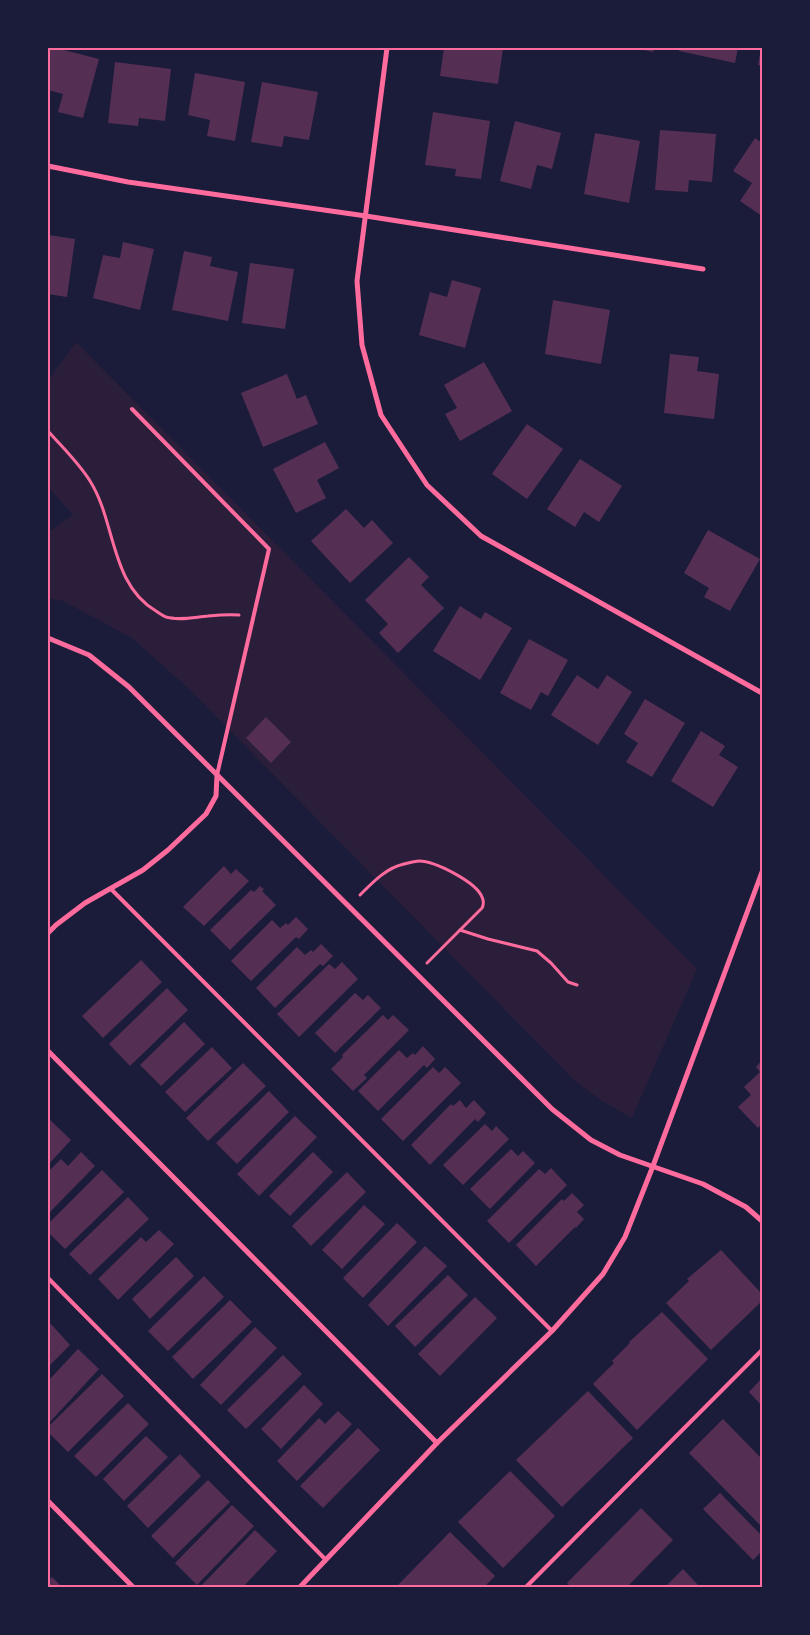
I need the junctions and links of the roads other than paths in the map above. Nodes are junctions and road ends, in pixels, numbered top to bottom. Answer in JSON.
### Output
{"nodes":[{"id":1,"x":387,"y":48,"type":"edge"},
{"id":2,"x":48,"y":166,"type":"edge"},
{"id":3,"x":366,"y":216,"type":"junction"},
{"id":4,"x":703,"y":269,"type":"dead end"},
{"id":5,"x":132,"y":409,"type":"dead end"},
{"id":6,"x":48,"y":638,"type":"edge"},
{"id":7,"x":762,"y":693,"type":"edge"},
{"id":8,"x":217,"y":775,"type":"junction"},
{"id":9,"x":762,"y":872,"type":"edge"},
{"id":10,"x":111,"y":889,"type":"junction"},
{"id":11,"x":48,"y":933,"type":"edge"},
{"id":12,"x":48,"y":1051,"type":"edge"},
{"id":13,"x":653,"y":1166,"type":"junction"},
{"id":14,"x":762,"y":1221,"type":"edge"},
{"id":15,"x":48,"y":1278,"type":"edge"},
{"id":16,"x":552,"y":1331,"type":"junction"},
{"id":17,"x":762,"y":1350,"type":"edge"},
{"id":18,"x":437,"y":1443,"type":"junction"},
{"id":19,"x":48,"y":1501,"type":"edge"},
{"id":20,"x":325,"y":1559,"type":"junction"},
{"id":21,"x":134,"y":1588,"type":"edge"},
{"id":22,"x":299,"y":1588,"type":"edge"},
{"id":23,"x":525,"y":1588,"type":"edge"}],
"edges":[{"from":1,"to":3,"type":"street"},
{"from":2,"to":3,"type":"street"},
{"from":3,"to":4,"type":"street"},
{"from":3,"to":7,"type":"street"},
{"from":5,"to":8,"type":"lane"},
{"from":6,"to":8,"type":"street"},
{"from":8,"to":10,"type":"street"},
{"from":8,"to":13,"type":"street"},
{"from":9,"to":13,"type":"street"},
{"from":10,"to":11,"type":"street"},
{"from":10,"to":16,"type":"lane"},
{"from":12,"to":18,"type":"street"},
{"from":13,"to":14,"type":"street"},
{"from":13,"to":16,"type":"street"},
{"from":15,"to":20,"type":"lane"},
{"from":16,"to":18,"type":"street"},
{"from":17,"to":23,"type":"lane"},
{"from":18,"to":20,"type":"street"},
{"from":19,"to":21,"type":"street"},
{"from":20,"to":22,"type":"street"}]}
